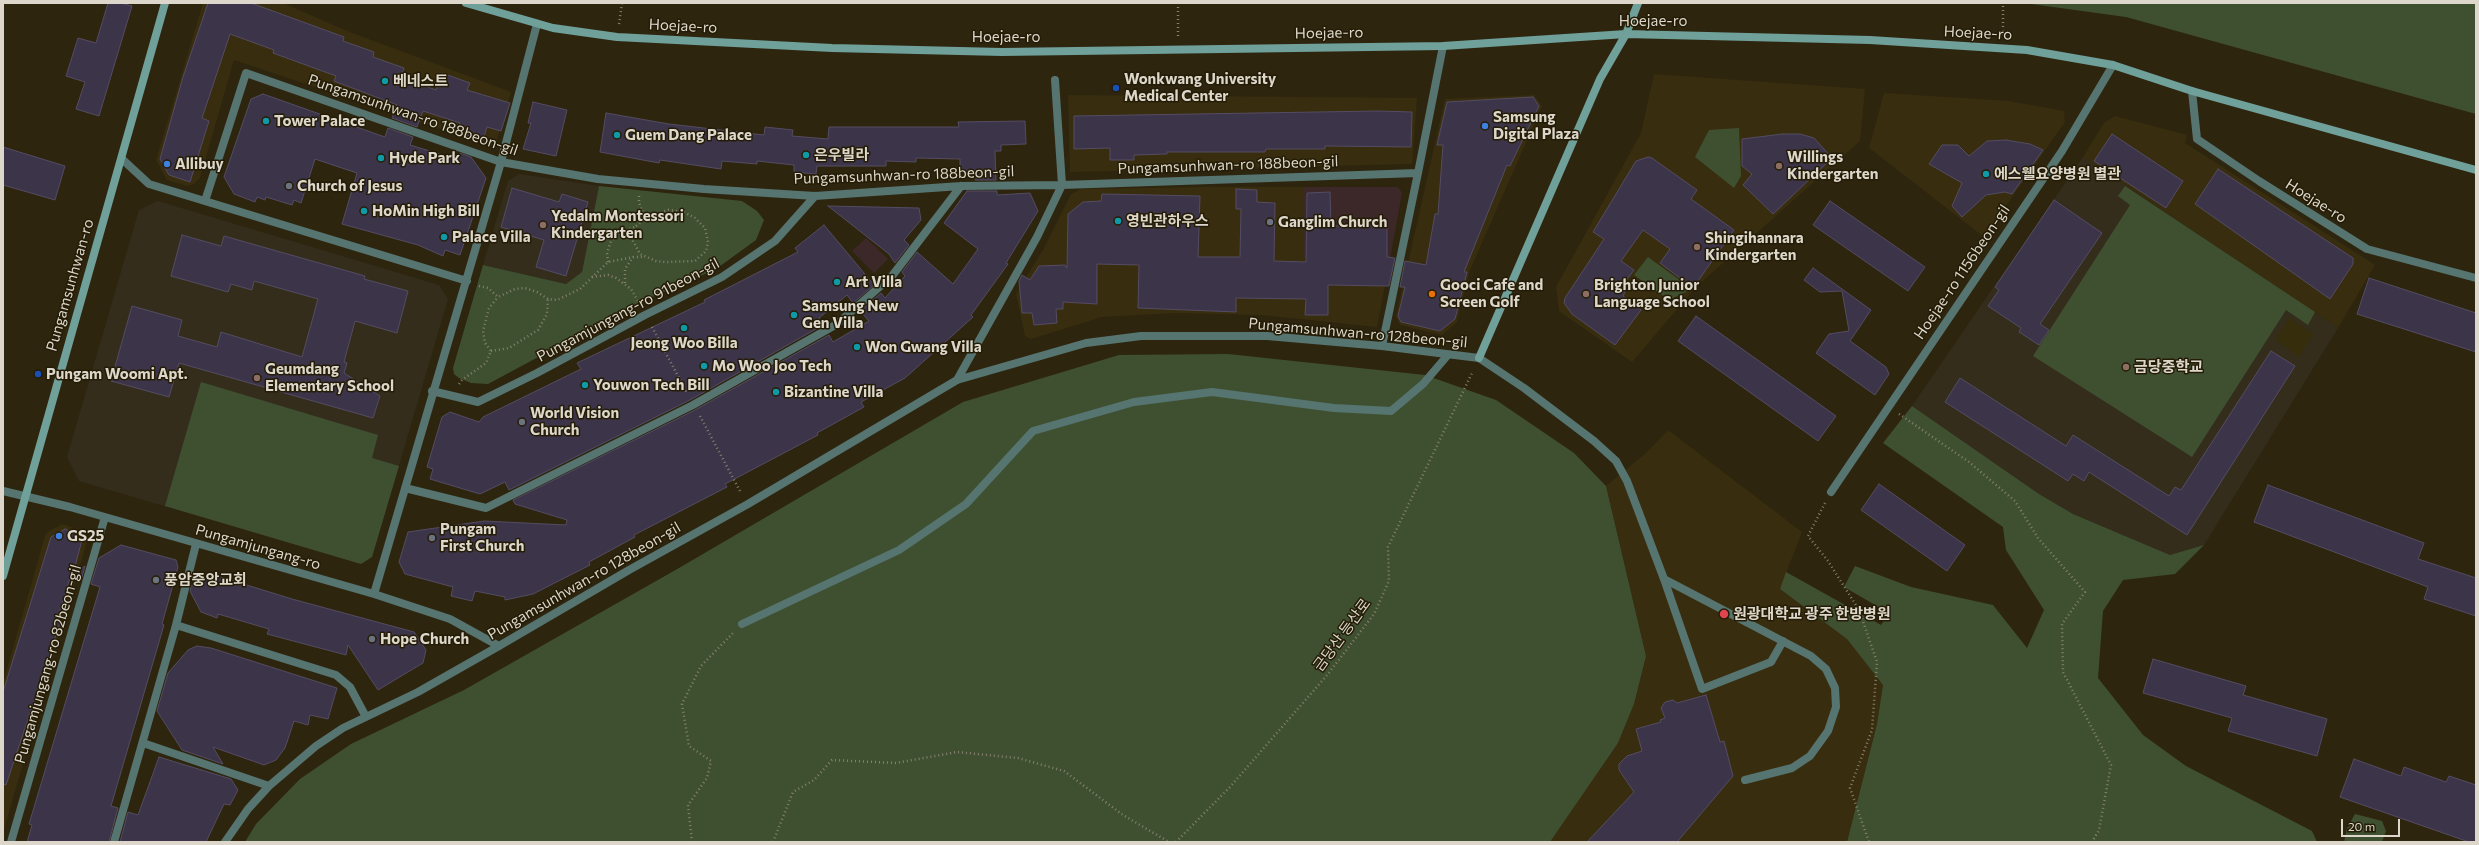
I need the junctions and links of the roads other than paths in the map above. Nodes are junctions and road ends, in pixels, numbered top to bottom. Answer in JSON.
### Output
{"nodes":[{"id":1,"x":165,"y":3,"type":"edge"},
{"id":2,"x":466,"y":3,"type":"edge"},
{"id":3,"x":1638,"y":3,"type":"edge"},
{"id":4,"x":537,"y":24,"type":"junction"},
{"id":5,"x":1626,"y":34,"type":"junction"},
{"id":6,"x":1443,"y":46,"type":"junction"},
{"id":7,"x":2113,"y":65,"type":"junction"},
{"id":8,"x":1055,"y":80,"type":"dead end"},
{"id":9,"x":2192,"y":91,"type":"junction"},
{"id":10,"x":122,"y":159,"type":"junction"},
{"id":11,"x":502,"y":162,"type":"junction"},
{"id":12,"x":2476,"y":170,"type":"edge"},
{"id":13,"x":1418,"y":173,"type":"junction"},
{"id":14,"x":1062,"y":185,"type":"junction"},
{"id":15,"x":961,"y":186,"type":"junction"},
{"id":16,"x":814,"y":196,"type":"junction"},
{"id":17,"x":205,"y":201,"type":"junction"},
{"id":18,"x":2476,"y":278,"type":"edge"},
{"id":19,"x":467,"y":281,"type":"junction"},
{"id":20,"x":1382,"y":346,"type":"junction"},
{"id":21,"x":1446,"y":356,"type":"junction"},
{"id":22,"x":1479,"y":358,"type":"junction"},
{"id":23,"x":957,"y":380,"type":"junction"},
{"id":24,"x":432,"y":391,"type":"junction"},
{"id":25,"x":405,"y":488,"type":"junction"},
{"id":26,"x":3,"y":491,"type":"edge"},
{"id":27,"x":1831,"y":492,"type":"road end"},
{"id":28,"x":25,"y":497,"type":"junction"},
{"id":29,"x":105,"y":517,"type":"junction"},
{"id":30,"x":196,"y":544,"type":"junction"},
{"id":31,"x":3,"y":576,"type":"edge"},
{"id":32,"x":1664,"y":578,"type":"junction"},
{"id":33,"x":374,"y":594,"type":"junction"},
{"id":34,"x":742,"y":624,"type":"road end"},
{"id":35,"x":176,"y":626,"type":"junction"},
{"id":36,"x":1783,"y":641,"type":"junction"},
{"id":37,"x":500,"y":646,"type":"junction"},
{"id":38,"x":366,"y":717,"type":"junction"},
{"id":39,"x":143,"y":743,"type":"junction"},
{"id":40,"x":1744,"y":780,"type":"dead end"},
{"id":41,"x":269,"y":786,"type":"junction"},
{"id":42,"x":11,"y":842,"type":"edge"},
{"id":43,"x":114,"y":842,"type":"edge"},
{"id":44,"x":225,"y":842,"type":"edge"}],
"edges":[{"from":1,"to":10,"type":"main road","name":"Pungamsunhwan-ro"},
{"from":2,"to":4,"type":"main road","name":"Hoejae-ro"},
{"from":3,"to":5,"type":"main road","name":"Pungamsunhwan-ro 128beon-gil"},
{"from":4,"to":6,"type":"main road","name":"Hoejae-ro"},
{"from":4,"to":11,"type":"street"},
{"from":5,"to":6,"type":"main road","name":"Hoejae-ro"},
{"from":5,"to":7,"type":"main road","name":"Hoejae-ro"},
{"from":5,"to":22,"type":"main road","name":"Pungamsunhwan-ro 128beon-gil"},
{"from":6,"to":13,"type":"street"},
{"from":7,"to":9,"type":"main road","name":"Hoejae-ro"},
{"from":7,"to":27,"type":"street","name":"Hoejae-ro 1156beon-gil"},
{"from":8,"to":14,"type":"street"},
{"from":9,"to":12,"type":"main road","name":"Hoejae-ro"},
{"from":9,"to":18,"type":"street","name":"Hoejae-ro"},
{"from":10,"to":17,"type":"street"},
{"from":10,"to":28,"type":"main road","name":"Pungamsunhwan-ro"},
{"from":11,"to":16,"type":"street","name":"Pungamsunhwan-ro 188beon-gil"},
{"from":11,"to":17,"type":"street","name":"Pungamsunhwan-ro 188beon-gil"},
{"from":11,"to":19,"type":"street"},
{"from":13,"to":14,"type":"street","name":"Pungamsunhwan-ro 188beon-gil"},
{"from":13,"to":20,"type":"street"},
{"from":14,"to":15,"type":"street","name":"Pungamsunhwan-ro 188beon-gil"},
{"from":14,"to":23,"type":"street"},
{"from":15,"to":16,"type":"street","name":"Pungamsunhwan-ro 188beon-gil"},
{"from":15,"to":25,"type":"street"},
{"from":16,"to":24,"type":"street","name":"Pungamjungang-ro 91beon-gil"},
{"from":17,"to":19,"type":"street"},
{"from":19,"to":24,"type":"street"},
{"from":20,"to":21,"type":"street","name":"Pungamsunhwan-ro 128beon-gil"},
{"from":20,"to":23,"type":"street","name":"Pungamsunhwan-ro 128beon-gil"},
{"from":21,"to":22,"type":"street","name":"Pungamsunhwan-ro 128beon-gil"},
{"from":21,"to":34,"type":"street"},
{"from":22,"to":32,"type":"street"},
{"from":23,"to":37,"type":"street","name":"Pungamsunhwan-ro 128beon-gil"},
{"from":24,"to":25,"type":"street"},
{"from":25,"to":33,"type":"street"},
{"from":26,"to":28,"type":"street","name":"Pungamjungang-ro"},
{"from":28,"to":29,"type":"street","name":"Pungamjungang-ro"},
{"from":28,"to":31,"type":"main road","name":"Pungamsunhwan-ro"},
{"from":29,"to":30,"type":"street","name":"Pungamjungang-ro"},
{"from":29,"to":42,"type":"street","name":"Pungamjungang-ro 82beon-gil"},
{"from":30,"to":33,"type":"street","name":"Pungamjungang-ro"},
{"from":30,"to":35,"type":"street"},
{"from":32,"to":36,"type":"street"},
{"from":32,"to":36,"type":"street"},
{"from":33,"to":37,"type":"street","name":"Pungamjungang-ro"},
{"from":35,"to":38,"type":"street"},
{"from":35,"to":39,"type":"street"},
{"from":36,"to":40,"type":"street"},
{"from":37,"to":38,"type":"street","name":"Pungamsunhwan-ro 128beon-gil"},
{"from":38,"to":41,"type":"street","name":"Pungamsunhwan-ro 128beon-gil"},
{"from":39,"to":41,"type":"street"},
{"from":39,"to":43,"type":"street"},
{"from":41,"to":44,"type":"street","name":"Pungamsunhwan-ro 128beon-gil"}]}
